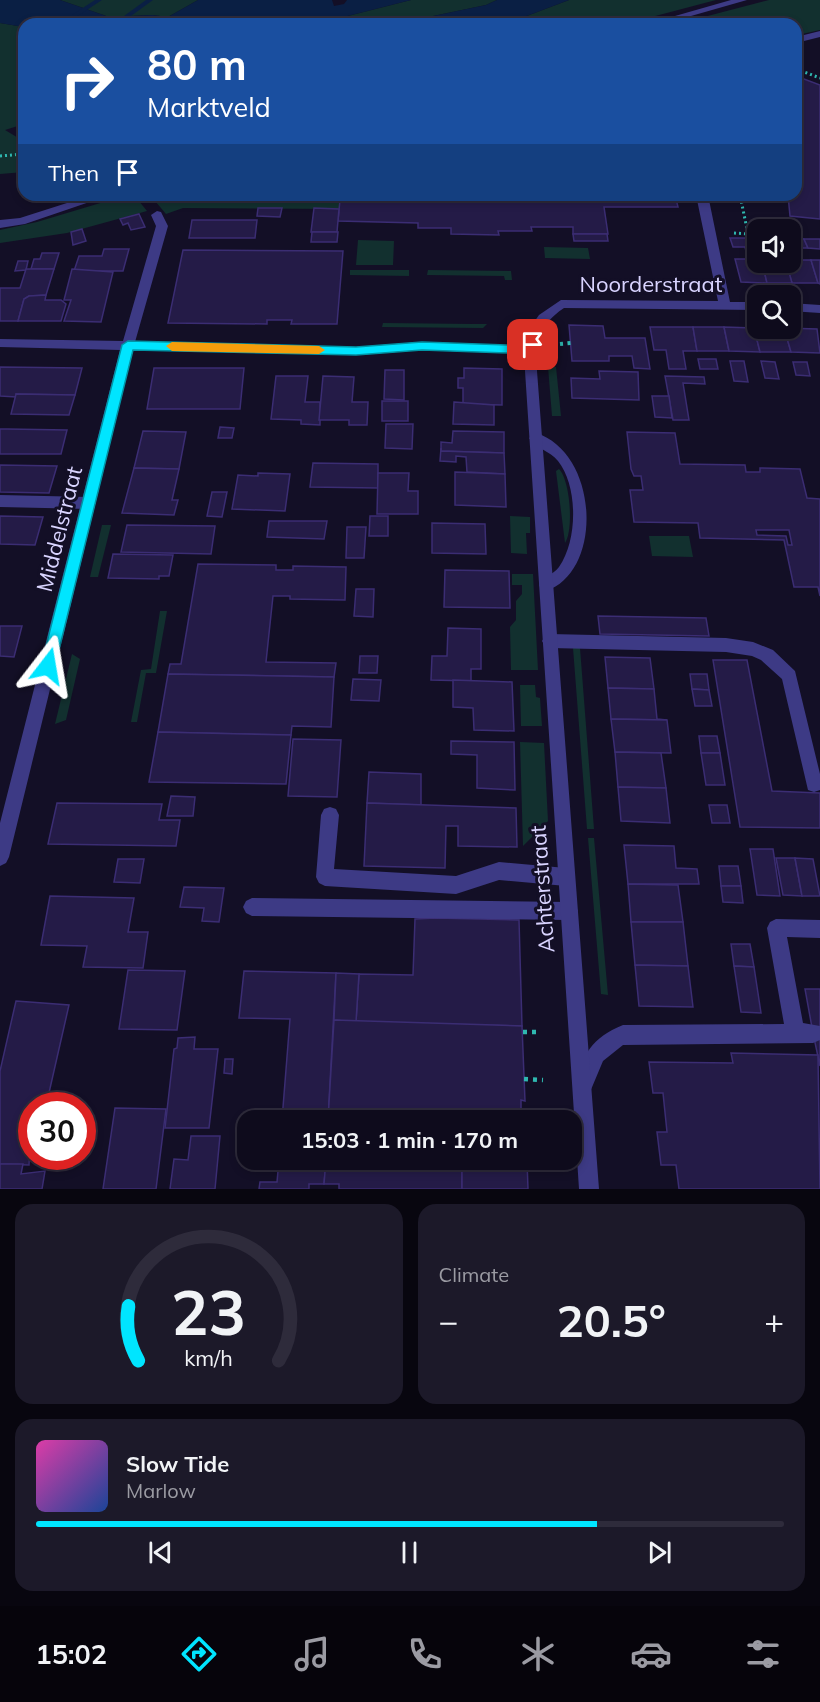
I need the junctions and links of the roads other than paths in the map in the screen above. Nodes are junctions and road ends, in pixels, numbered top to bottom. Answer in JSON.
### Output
{"nodes":[{"id":1,"x":742,"y":0,"type":"edge"},
{"id":2,"x":674,"y":18,"type":"edge"},
{"id":3,"x":820,"y":34,"type":"edge"},
{"id":4,"x":802,"y":38,"type":"edge"},
{"id":5,"x":85,"y":201,"type":"edge"},
{"id":6,"x":703,"y":201,"type":"edge"},
{"id":7,"x":157,"y":215,"type":"dead end"},
{"id":8,"x":0,"y":224,"type":"edge"},
{"id":9,"x":725,"y":305,"type":"junction"},
{"id":10,"x":747,"y":306,"type":"edge"},
{"id":11,"x":801,"y":308,"type":"edge"},
{"id":12,"x":820,"y":309,"type":"edge"},
{"id":13,"x":0,"y":343,"type":"edge"},
{"id":14,"x":128,"y":345,"type":"junction"},
{"id":15,"x":533,"y":345,"type":"junction"},
{"id":16,"x":536,"y":438,"type":"junction"},
{"id":17,"x":0,"y":501,"type":"edge"},
{"id":18,"x":89,"y":503,"type":"junction"},
{"id":19,"x":546,"y":585,"type":"junction"},
{"id":20,"x":550,"y":641,"type":"junction"},
{"id":21,"x":814,"y":784,"type":"dead end"},
{"id":22,"x":330,"y":815,"type":"dead end"},
{"id":23,"x":0,"y":857,"type":"edge"},
{"id":24,"x":566,"y":877,"type":"junction"},
{"id":25,"x":252,"y":907,"type":"dead end"},
{"id":26,"x":568,"y":911,"type":"junction"},
{"id":27,"x":820,"y":929,"type":"edge"},
{"id":28,"x":583,"y":1086,"type":"junction"},
{"id":29,"x":589,"y":1189,"type":"edge"}],
"edges":[{"from":1,"to":2,"type":"street"},
{"from":3,"to":4,"type":"street"},
{"from":5,"to":8,"type":"street"},
{"from":6,"to":9,"type":"street"},
{"from":7,"to":14,"type":"street","name":"Middelstraat"},
{"from":9,"to":10,"type":"street","name":"Noorderstraat"},
{"from":9,"to":15,"type":"street","name":"Noorderstraat"},
{"from":11,"to":12,"type":"street"},
{"from":13,"to":14,"type":"street"},
{"from":14,"to":15,"type":"street"},
{"from":14,"to":18,"type":"street","name":"Middelstraat"},
{"from":15,"to":16,"type":"street","name":"Achterstraat"},
{"from":16,"to":19,"type":"street","name":"Achterstraat"},
{"from":16,"to":19,"type":"street"},
{"from":17,"to":18,"type":"street"},
{"from":18,"to":23,"type":"street","name":"Middelstraat"},
{"from":19,"to":20,"type":"street","name":"Achterstraat"},
{"from":20,"to":21,"type":"street"},
{"from":20,"to":24,"type":"street","name":"Achterstraat"},
{"from":22,"to":24,"type":"street"},
{"from":24,"to":26,"type":"street","name":"Achterstraat"},
{"from":25,"to":26,"type":"street"},
{"from":26,"to":28,"type":"street","name":"Achterstraat"},
{"from":27,"to":28,"type":"street"},
{"from":28,"to":29,"type":"street","name":"Achterstraat"}]}
